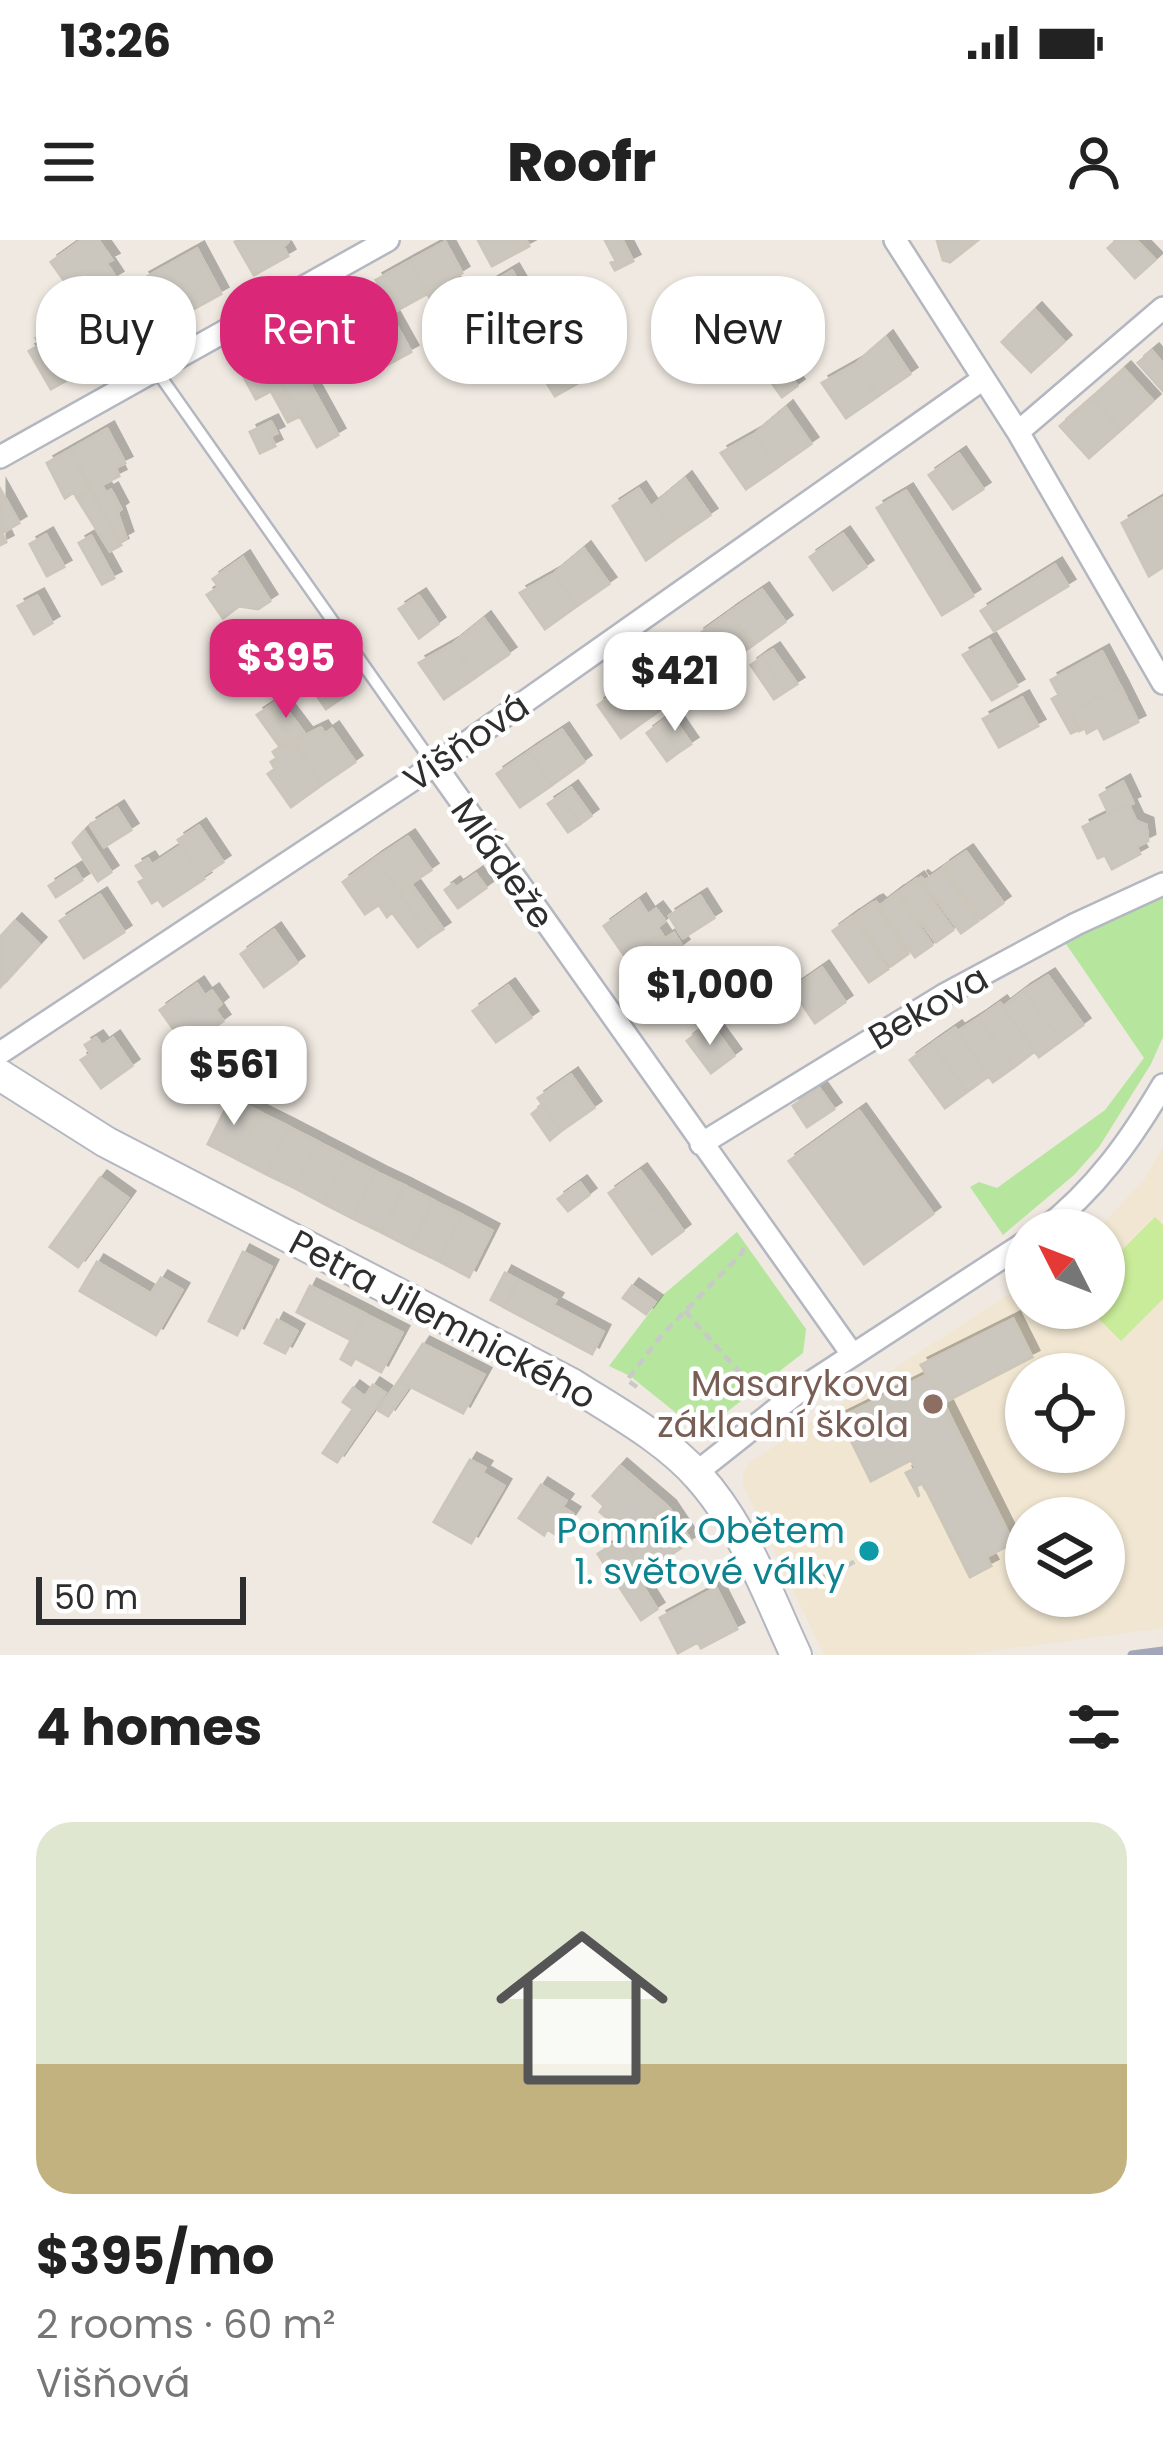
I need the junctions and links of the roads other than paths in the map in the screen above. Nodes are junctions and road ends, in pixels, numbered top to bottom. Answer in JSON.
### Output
{"nodes":[{"id":1,"x":388,"y":240,"type":"edge"},
{"id":2,"x":896,"y":240,"type":"edge"},
{"id":3,"x":1163,"y":308,"type":"edge"},
{"id":4,"x":196,"y":348,"type":"edge"},
{"id":5,"x":983,"y":379,"type":"junction"},
{"id":6,"x":131,"y":384,"type":"edge"},
{"id":7,"x":166,"y":384,"type":"edge"},
{"id":8,"x":1018,"y":432,"type":"junction"},
{"id":9,"x":0,"y":457,"type":"edge"},
{"id":10,"x":1163,"y":683,"type":"edge"},
{"id":11,"x":434,"y":765,"type":"junction"},
{"id":12,"x":1163,"y":884,"type":"edge"},
{"id":13,"x":0,"y":1053,"type":"edge"},
{"id":14,"x":0,"y":1076,"type":"edge"},
{"id":15,"x":1163,"y":1085,"type":"edge"},
{"id":16,"x":701,"y":1144,"type":"junction"},
{"id":17,"x":1069,"y":1209,"type":"edge"},
{"id":18,"x":1005,"y":1256,"type":"edge"},
{"id":19,"x":853,"y":1354,"type":"junction"},
{"id":20,"x":697,"y":1473,"type":"junction"},
{"id":21,"x":796,"y":1655,"type":"edge"}],
"edges":[{"from":1,"to":4,"type":"street"},
{"from":2,"to":5,"type":"street"},
{"from":3,"to":8,"type":"street"},
{"from":5,"to":8,"type":"street"},
{"from":5,"to":11,"type":"street","name":"Višňová"},
{"from":6,"to":9,"type":"street"},
{"from":7,"to":11,"type":"lane","name":"Mládeže"},
{"from":8,"to":10,"type":"street"},
{"from":11,"to":13,"type":"street","name":"Višňová"},
{"from":11,"to":16,"type":"street","name":"Mládeže"},
{"from":12,"to":16,"type":"street","name":"Bekova"},
{"from":14,"to":20,"type":"street","name":"Petra Jilemnického"},
{"from":15,"to":17,"type":"street"},
{"from":16,"to":19,"type":"street","name":"Mládeže"},
{"from":18,"to":19,"type":"street"},
{"from":19,"to":20,"type":"street"},
{"from":20,"to":21,"type":"street","name":"Petra Jilemnického"}]}
